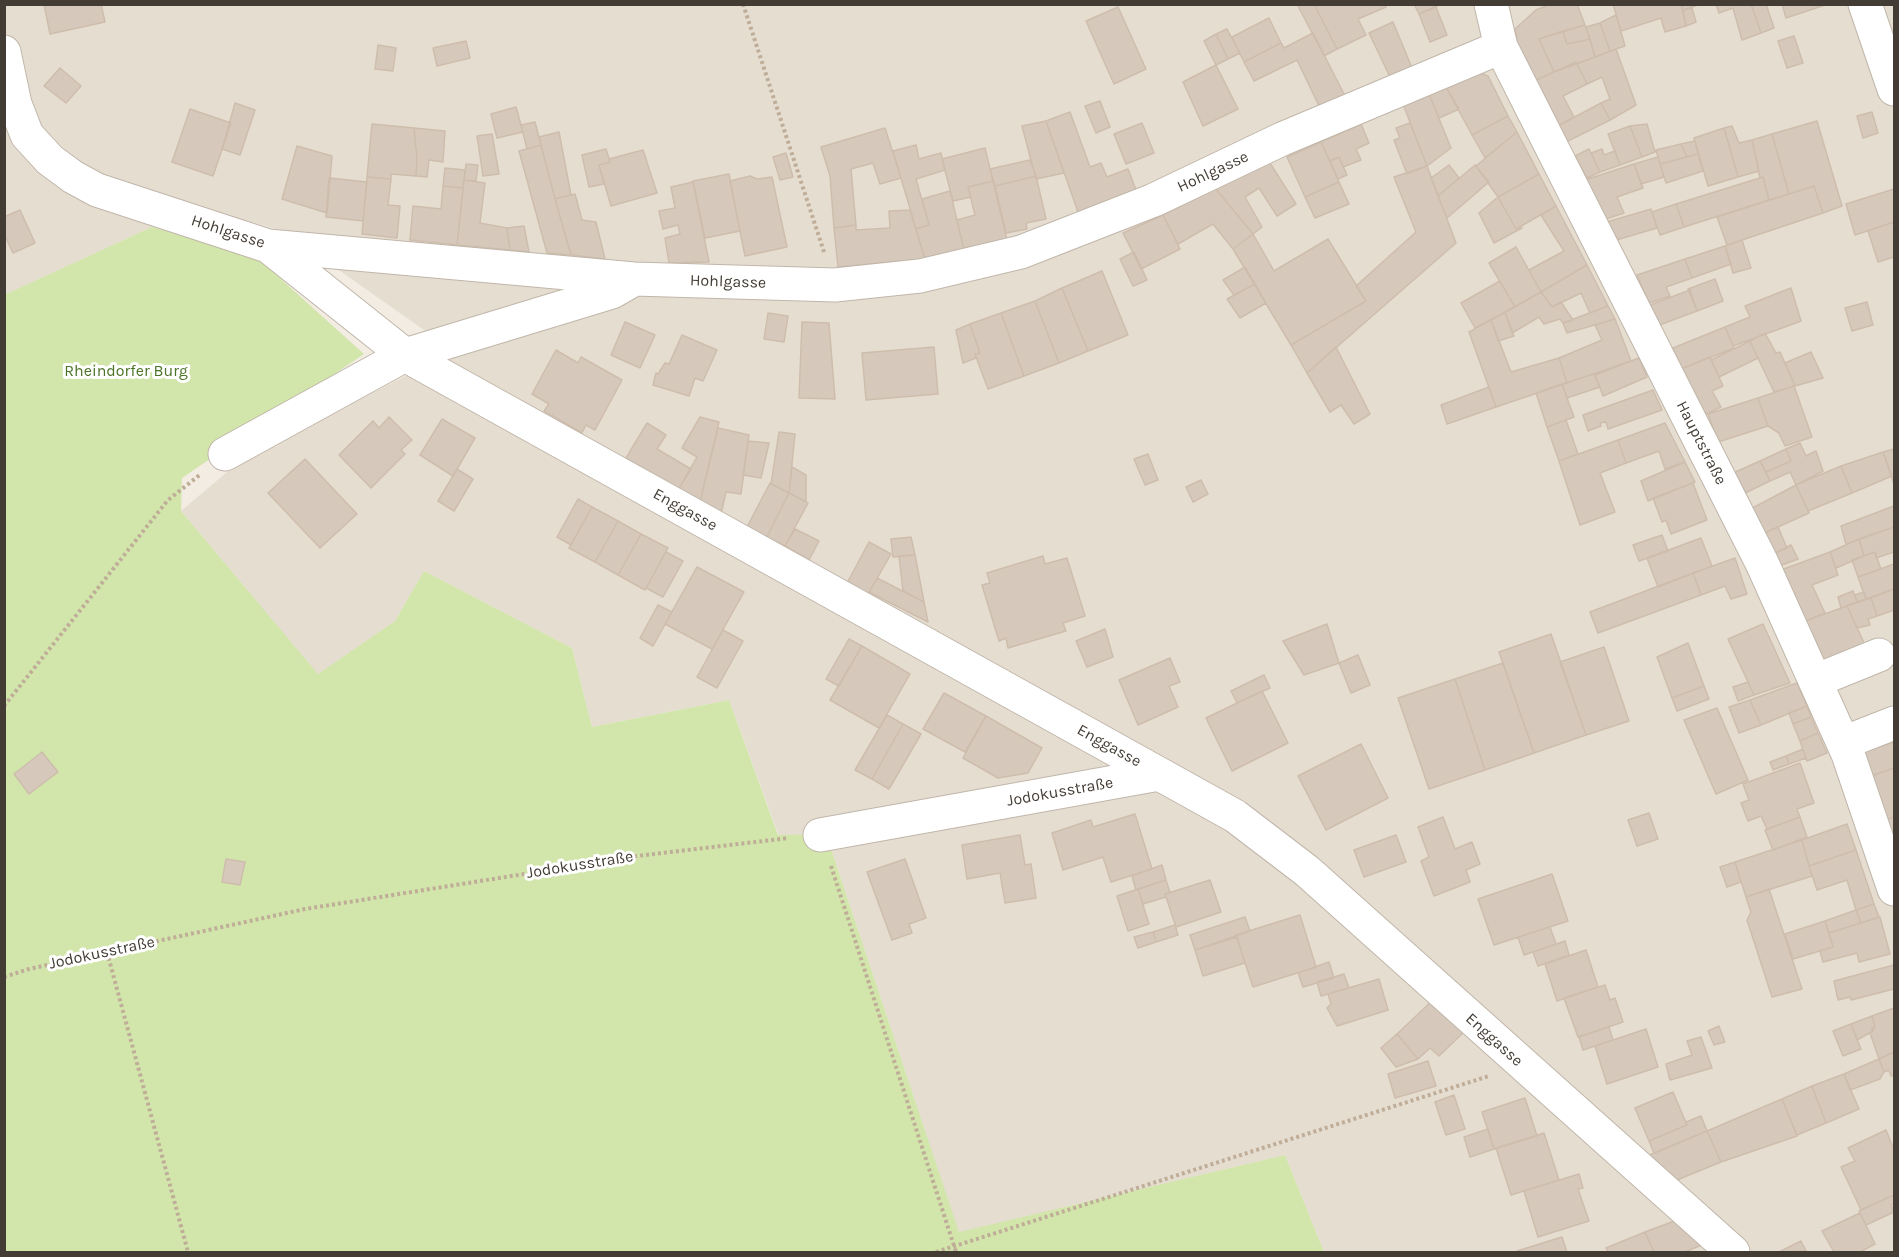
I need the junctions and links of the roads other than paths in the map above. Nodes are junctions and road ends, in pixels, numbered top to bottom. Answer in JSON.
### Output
{"nodes":[{"id":1,"x":1491,"y":4,"type":"edge"},
{"id":2,"x":1865,"y":4,"type":"edge"},
{"id":3,"x":1501,"y":46,"type":"junction"},
{"id":4,"x":4,"y":52,"type":"edge"},
{"id":5,"x":1894,"y":89,"type":"edge"},
{"id":6,"x":268,"y":246,"type":"junction"},
{"id":7,"x":634,"y":279,"type":"junction"},
{"id":8,"x":405,"y":355,"type":"junction"},
{"id":9,"x":225,"y":454,"type":"road end"},
{"id":10,"x":1879,"y":655,"type":"dead end"},
{"id":11,"x":1815,"y":681,"type":"junction"},
{"id":12,"x":1894,"y":723,"type":"edge"},
{"id":13,"x":1843,"y":742,"type":"junction"},
{"id":14,"x":1159,"y":774,"type":"junction"},
{"id":15,"x":820,"y":835,"type":"road end"},
{"id":16,"x":1894,"y":888,"type":"edge"},
{"id":17,"x":1732,"y":1252,"type":"edge"}],
"edges":[{"from":1,"to":3,"type":"street","name":"Hauptstraße"},
{"from":2,"to":5,"type":"street"},
{"from":3,"to":7,"type":"street","name":"Hohlgasse"},
{"from":3,"to":11,"type":"street","name":"Hauptstraße"},
{"from":4,"to":6,"type":"street","name":"Hohlgasse"},
{"from":6,"to":7,"type":"street","name":"Hohlgasse"},
{"from":6,"to":8,"type":"street","name":"Enggasse"},
{"from":7,"to":8,"type":"street"},
{"from":8,"to":9,"type":"street"},
{"from":8,"to":14,"type":"street","name":"Enggasse"},
{"from":10,"to":11,"type":"street"},
{"from":11,"to":13,"type":"street","name":"Hauptstraße"},
{"from":12,"to":13,"type":"street"},
{"from":13,"to":16,"type":"street","name":"Hauptstraße"},
{"from":14,"to":15,"type":"street","name":"Jodokusstraße"},
{"from":14,"to":17,"type":"street","name":"Enggasse"}]}
